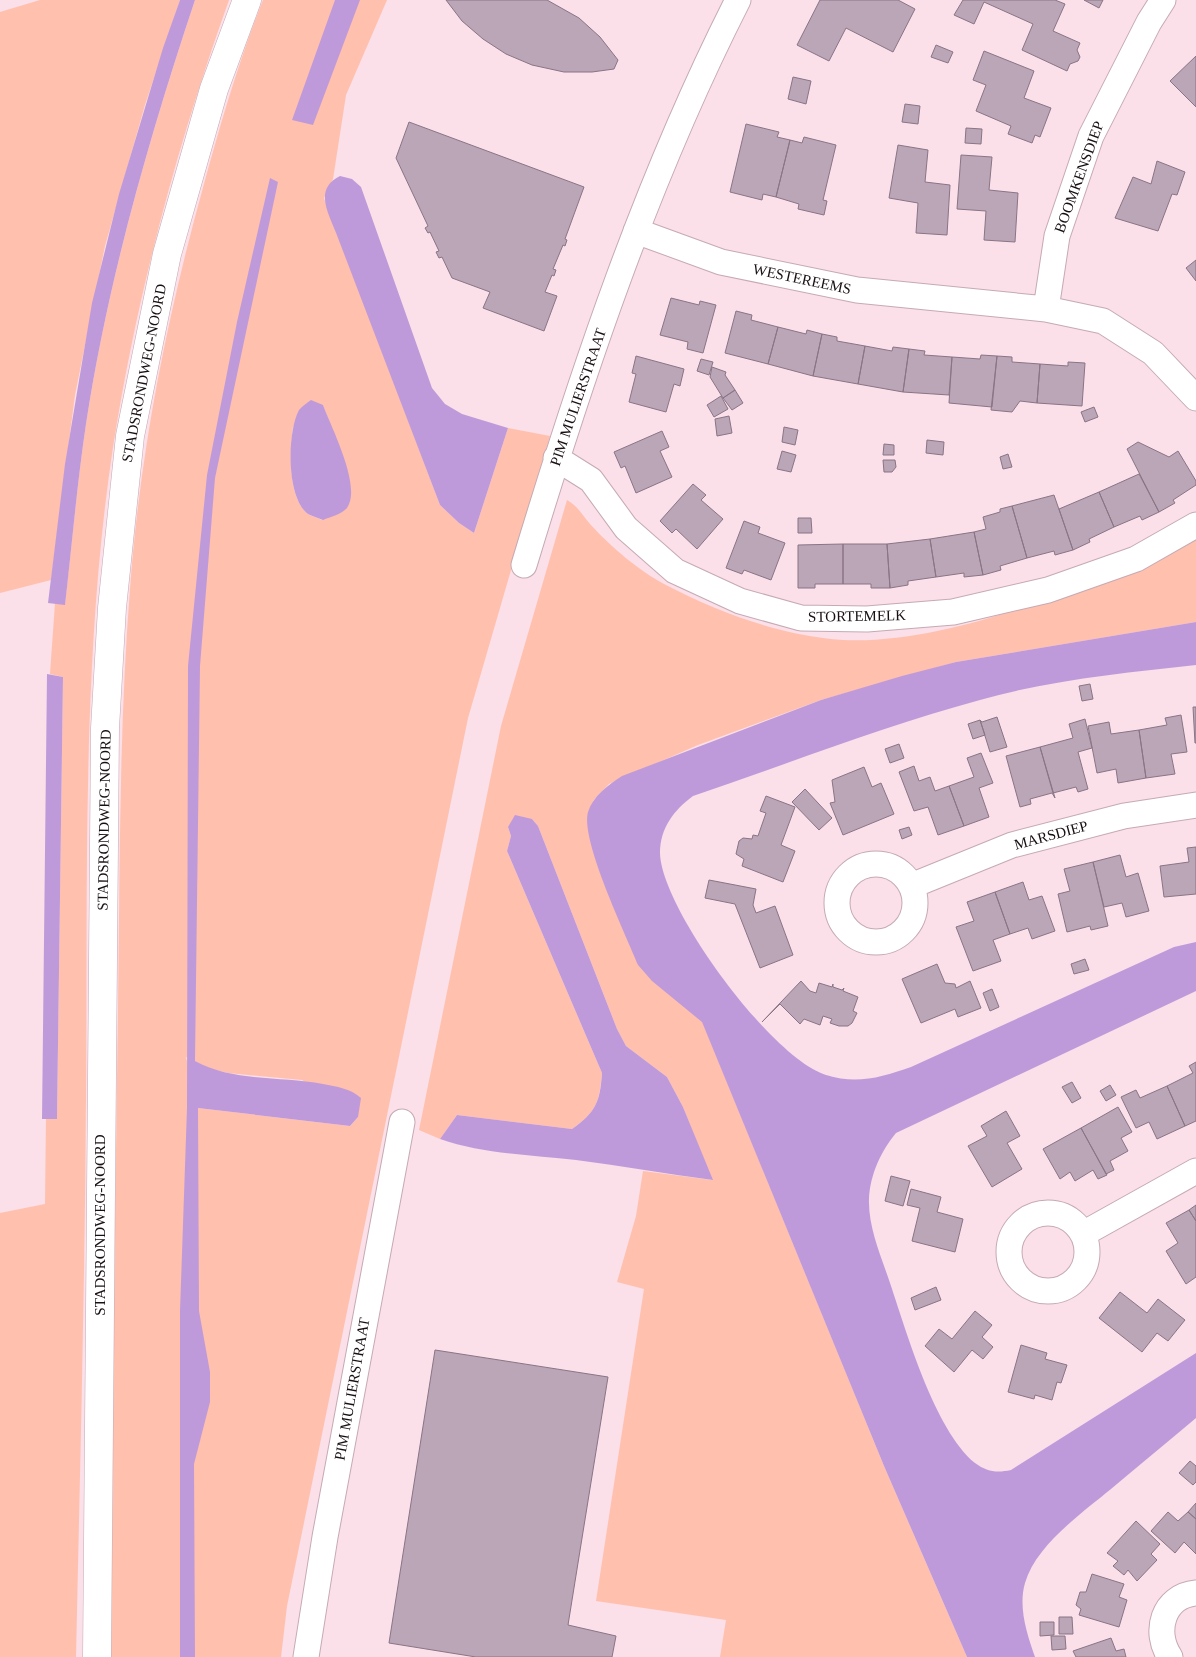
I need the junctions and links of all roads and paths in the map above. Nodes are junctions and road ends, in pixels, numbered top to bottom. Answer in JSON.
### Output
{"nodes":[{"id":1,"x":246,"y":0,"type":"edge"},
{"id":2,"x":738,"y":0,"type":"edge"},
{"id":3,"x":1163,"y":0,"type":"edge"},
{"id":4,"x":636,"y":231,"type":"junction"},
{"id":5,"x":1046,"y":309,"type":"junction"},
{"id":6,"x":1196,"y":398,"type":"edge"},
{"id":7,"x":556,"y":458,"type":"junction"},
{"id":8,"x":1196,"y":524,"type":"edge"},
{"id":9,"x":524,"y":565,"type":"dead end"},
{"id":10,"x":1196,"y":805,"type":"edge"},
{"id":11,"x":911,"y":886,"type":"dead end"},
{"id":12,"x":402,"y":1122,"type":"dead end"},
{"id":13,"x":1196,"y":1171,"type":"edge"},
{"id":14,"x":1083,"y":1234,"type":"dead end"},
{"id":15,"x":1196,"y":1593,"type":"edge"},
{"id":16,"x":97,"y":1657,"type":"edge"},
{"id":17,"x":306,"y":1657,"type":"edge"},
{"id":18,"x":1170,"y":1657,"type":"edge"}],
"edges":[{"from":1,"to":16,"type":"main road","name":"STADSRONDWEG-NOORD"},
{"from":2,"to":4,"type":"street"},
{"from":3,"to":5,"type":"street","name":"BOOMKENSDIEP"},
{"from":4,"to":5,"type":"street","name":"WESTEREEMS"},
{"from":4,"to":7,"type":"street","name":"PIM MULIERSTRAAT"},
{"from":5,"to":6,"type":"street","name":"WESTEREEMS"},
{"from":7,"to":8,"type":"street","name":"STORTEMELK"},
{"from":7,"to":9,"type":"street","name":"PIM MULIERSTRAAT"},
{"from":10,"to":11,"type":"street","name":"MARSDIEP"},
{"from":12,"to":17,"type":"street","name":"PIM MULIERSTRAAT"},
{"from":13,"to":14,"type":"street"},
{"from":15,"to":18,"type":"street"}]}
